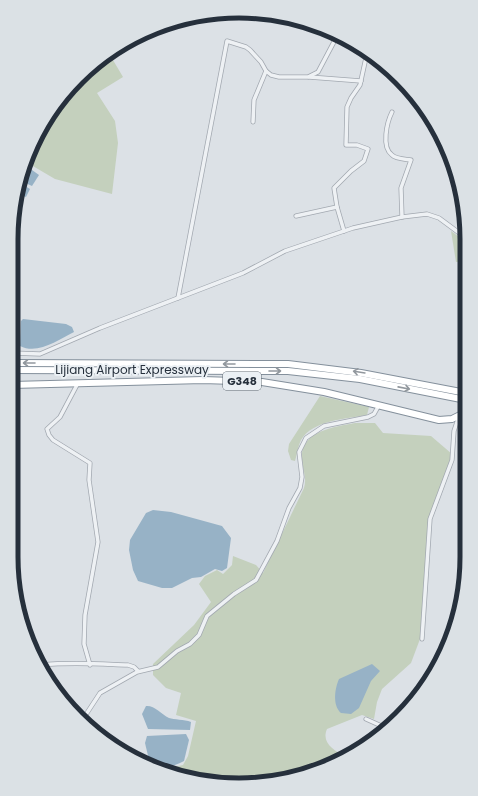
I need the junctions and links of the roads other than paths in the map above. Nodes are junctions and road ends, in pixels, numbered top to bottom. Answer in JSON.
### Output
{"nodes":[{"id":1,"x":335,"y":40,"type":"edge"},
{"id":2,"x":366,"y":58,"type":"edge"},
{"id":3,"x":266,"y":71,"type":"junction"},
{"id":4,"x":308,"y":77,"type":"junction"},
{"id":5,"x":361,"y":82,"type":"junction"},
{"id":6,"x":392,"y":112,"type":"dead end"},
{"id":7,"x":253,"y":122,"type":"dead end"},
{"id":8,"x":337,"y":207,"type":"junction"},
{"id":9,"x":296,"y":216,"type":"dead end"},
{"id":10,"x":402,"y":217,"type":"junction"},
{"id":11,"x":344,"y":231,"type":"junction"},
{"id":12,"x":460,"y":233,"type":"edge"},
{"id":13,"x":178,"y":298,"type":"junction"},
{"id":14,"x":18,"y":353,"type":"edge"},
{"id":15,"x":18,"y":363,"type":"edge"},
{"id":16,"x":18,"y":370,"type":"edge"},
{"id":17,"x":78,"y":383,"type":"junction"},
{"id":18,"x":18,"y":385,"type":"edge"},
{"id":19,"x":460,"y":392,"type":"edge"},
{"id":20,"x":460,"y":399,"type":"edge"},
{"id":21,"x":379,"y":406,"type":"junction"},
{"id":22,"x":460,"y":416,"type":"edge"},
{"id":23,"x":460,"y":421,"type":"edge"},
{"id":24,"x":422,"y":639,"type":"dead end"},
{"id":25,"x":46,"y":665,"type":"edge"},
{"id":26,"x":90,"y":665,"type":"junction"},
{"id":27,"x":138,"y":671,"type":"junction"},
{"id":28,"x":85,"y":715,"type":"edge"},
{"id":29,"x":366,"y":719,"type":"dead end"},
{"id":30,"x":381,"y":726,"type":"edge"}],
"edges":[{"from":1,"to":4,"type":"street"},
{"from":2,"to":5,"type":"street"},
{"from":3,"to":4,"type":"street"},
{"from":3,"to":7,"type":"street"},
{"from":3,"to":13,"type":"street"},
{"from":4,"to":5,"type":"street"},
{"from":5,"to":8,"type":"street"},
{"from":6,"to":10,"type":"street"},
{"from":8,"to":9,"type":"street"},
{"from":8,"to":11,"type":"street"},
{"from":10,"to":11,"type":"street"},
{"from":10,"to":12,"type":"street"},
{"from":11,"to":13,"type":"street"},
{"from":13,"to":14,"type":"street"},
{"from":19,"to":15,"type":"highway","name":"Lijiang Airport Expressway","one_way":true},
{"from":16,"to":20,"type":"highway","name":"Lijiang Airport Expressway","one_way":true},
{"from":17,"to":18,"type":"highway","number":"G348"},
{"from":17,"to":21,"type":"highway","number":"G348"},
{"from":17,"to":26,"type":"street"},
{"from":21,"to":22,"type":"highway","number":"G348"},
{"from":21,"to":27,"type":"street"},
{"from":23,"to":24,"type":"street"},
{"from":25,"to":26,"type":"street"},
{"from":26,"to":27,"type":"street"},
{"from":27,"to":28,"type":"street"},
{"from":29,"to":30,"type":"street"}]}
